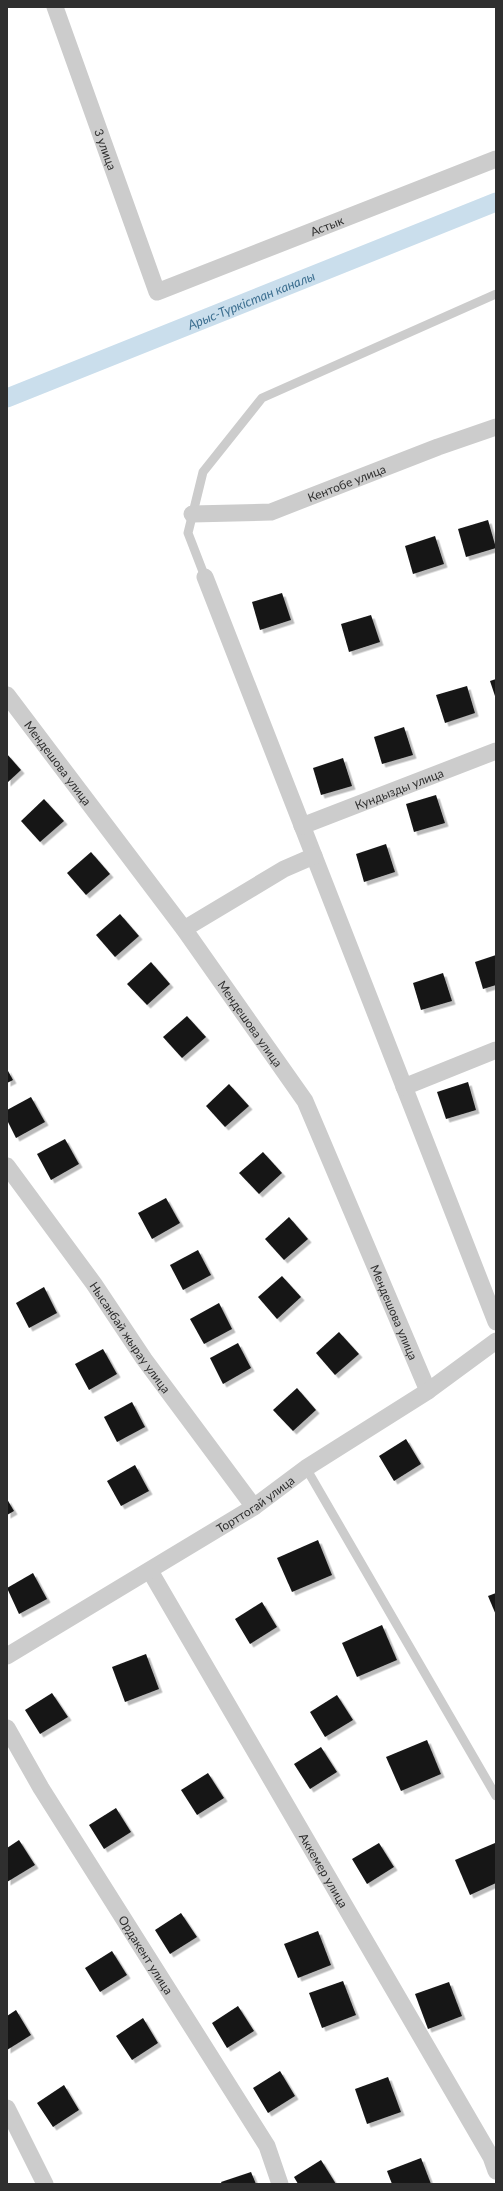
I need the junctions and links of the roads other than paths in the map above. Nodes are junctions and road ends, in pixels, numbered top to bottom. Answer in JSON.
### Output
{"nodes":[{"id":1,"x":55,"y":7,"type":"edge"},
{"id":2,"x":496,"y":159,"type":"edge"},
{"id":3,"x":157,"y":292,"type":"joint"},
{"id":4,"x":496,"y":294,"type":"edge"},
{"id":5,"x":496,"y":427,"type":"edge"},
{"id":6,"x":192,"y":514,"type":"junction"},
{"id":7,"x":205,"y":577,"type":"joint"},
{"id":8,"x":7,"y":695,"type":"edge"},
{"id":9,"x":496,"y":751,"type":"edge"},
{"id":10,"x":302,"y":826,"type":"junction"},
{"id":11,"x":314,"y":856,"type":"junction"},
{"id":12,"x":184,"y":929,"type":"junction"},
{"id":13,"x":496,"y":1050,"type":"edge"},
{"id":14,"x":404,"y":1087,"type":"junction"},
{"id":15,"x":7,"y":1166,"type":"edge"},
{"id":16,"x":496,"y":1322,"type":"edge"},
{"id":17,"x":496,"y":1340,"type":"edge"},
{"id":18,"x":428,"y":1391,"type":"junction"},
{"id":19,"x":306,"y":1468,"type":"junction"},
{"id":20,"x":254,"y":1507,"type":"junction"},
{"id":21,"x":150,"y":1571,"type":"junction"},
{"id":22,"x":7,"y":1656,"type":"edge"},
{"id":23,"x":7,"y":1728,"type":"edge"},
{"id":24,"x":496,"y":1796,"type":"edge"},
{"id":25,"x":7,"y":2108,"type":"edge"},
{"id":26,"x":496,"y":2171,"type":"edge"},
{"id":27,"x":45,"y":2184,"type":"edge"},
{"id":28,"x":280,"y":2184,"type":"edge"}],
"edges":[{"from":1,"to":3,"type":"street","name":"3 улица"},
{"from":2,"to":3,"type":"street","name":"Астык"},
{"from":4,"to":6,"type":"lane"},
{"from":5,"to":6,"type":"street","name":"Кентобе улица"},
{"from":6,"to":7,"type":"lane"},
{"from":7,"to":10,"type":"street"},
{"from":8,"to":12,"type":"street","name":"Мендешова улица"},
{"from":9,"to":10,"type":"street","name":"Кундызды улица"},
{"from":10,"to":11,"type":"street"},
{"from":11,"to":12,"type":"street"},
{"from":11,"to":14,"type":"street"},
{"from":12,"to":18,"type":"street","name":"Мендешова улица"},
{"from":13,"to":14,"type":"street"},
{"from":14,"to":16,"type":"street"},
{"from":15,"to":20,"type":"street","name":"Нысанбай жырау улица"},
{"from":17,"to":18,"type":"street","name":"Торттогай улица"},
{"from":18,"to":19,"type":"street","name":"Торттогай улица"},
{"from":19,"to":20,"type":"street","name":"Торттогай улица"},
{"from":19,"to":24,"type":"lane"},
{"from":20,"to":21,"type":"street","name":"Торттогай улица"},
{"from":21,"to":22,"type":"street","name":"Торттогай улица"},
{"from":21,"to":26,"type":"street","name":"Аккемер улица"},
{"from":23,"to":28,"type":"street","name":"Ордакент улица"},
{"from":25,"to":27,"type":"street"}]}
